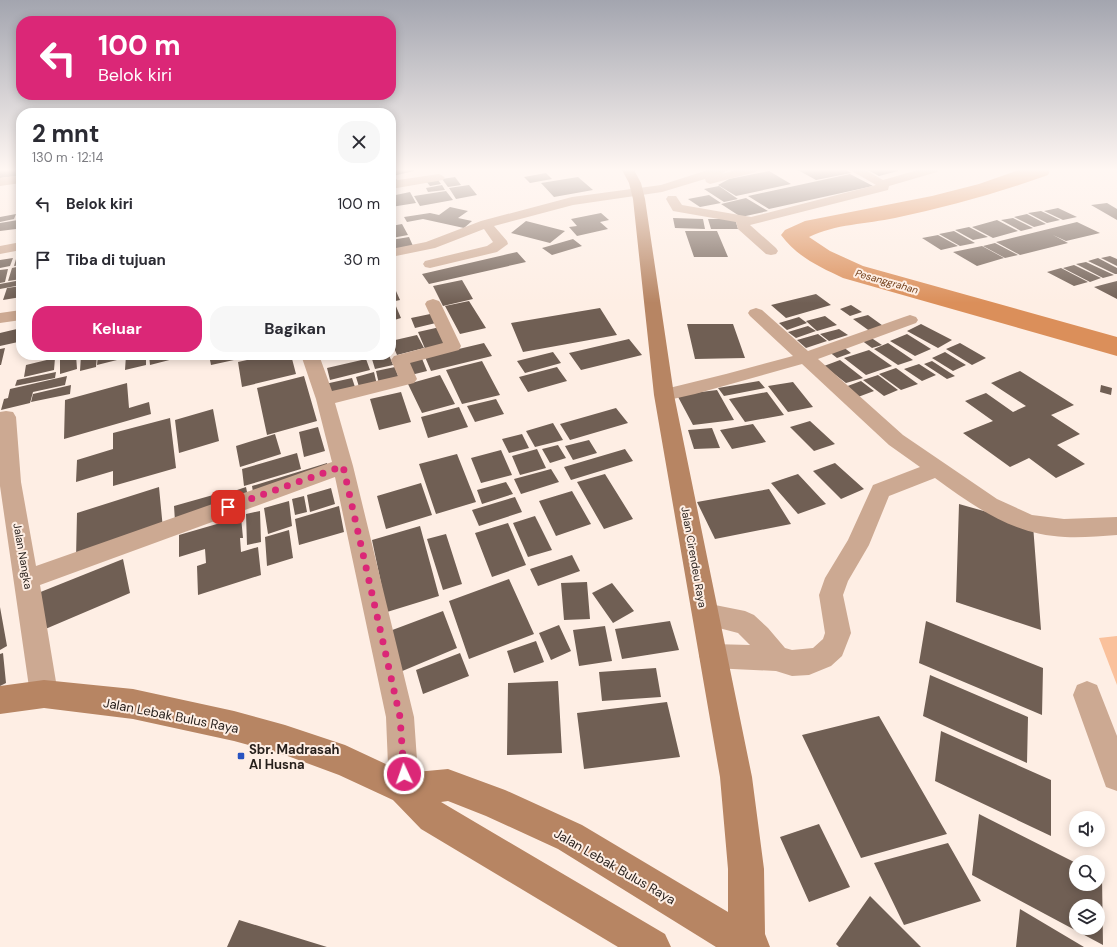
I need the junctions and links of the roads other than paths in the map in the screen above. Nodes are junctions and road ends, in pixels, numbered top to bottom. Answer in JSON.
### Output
{"nodes":[{"id":1,"x":523,"y":214,"type":"edge"},
{"id":2,"x":638,"y":214,"type":"edge"},
{"id":3,"x":714,"y":214,"type":"edge"},
{"id":4,"x":772,"y":214,"type":"edge"},
{"id":5,"x":748,"y":220,"type":"junction"},
{"id":6,"x":486,"y":224,"type":"junction"},
{"id":7,"x":16,"y":247,"type":"edge"},
{"id":8,"x":0,"y":250,"type":"edge"},
{"id":9,"x":771,"y":251,"type":"dead end"},
{"id":10,"x":396,"y":252,"type":"edge"},
{"id":11,"x":430,"y":264,"type":"dead end"},
{"id":12,"x":433,"y":304,"type":"dead end"},
{"id":13,"x":756,"y":313,"type":"dead end"},
{"id":14,"x":16,"y":316,"type":"edge"},
{"id":15,"x":0,"y":318,"type":"edge"},
{"id":16,"x":910,"y":320,"type":"dead end"},
{"id":17,"x":805,"y":357,"type":"junction"},
{"id":18,"x":312,"y":360,"type":"edge"},
{"id":19,"x":664,"y":395,"type":"junction"},
{"id":20,"x":325,"y":399,"type":"junction"},
{"id":21,"x":6,"y":417,"type":"dead end"},
{"id":22,"x":343,"y":466,"type":"junction"},
{"id":23,"x":936,"y":469,"type":"junction"},
{"id":24,"x":1117,"y":526,"type":"edge"},
{"id":25,"x":27,"y":579,"type":"junction"},
{"id":26,"x":704,"y":614,"type":"junction"},
{"id":27,"x":712,"y":656,"type":"junction"},
{"id":28,"x":776,"y":658,"type":"junction"},
{"id":29,"x":44,"y":694,"type":"junction"},
{"id":30,"x":1087,"y":695,"type":"dead end"},
{"id":31,"x":0,"y":700,"type":"edge"},
{"id":32,"x":1117,"y":776,"type":"edge"},
{"id":33,"x":404,"y":789,"type":"junction"},
{"id":34,"x":748,"y":946,"type":"edge"},
{"id":35,"x":652,"y":947,"type":"edge"}],
"edges":[{"from":1,"to":6,"type":"street"},
{"from":2,"to":19,"type":"main road","name":"Jalan Cirendeu Raya"},
{"from":3,"to":5,"type":"street"},
{"from":4,"to":5,"type":"street"},
{"from":5,"to":9,"type":"street"},
{"from":6,"to":10,"type":"street"},
{"from":6,"to":11,"type":"street"},
{"from":7,"to":8,"type":"street"},
{"from":12,"to":20,"type":"street"},
{"from":13,"to":17,"type":"street"},
{"from":14,"to":15,"type":"street"},
{"from":16,"to":17,"type":"street"},
{"from":17,"to":19,"type":"street"},
{"from":17,"to":23,"type":"street"},
{"from":18,"to":20,"type":"street"},
{"from":19,"to":26,"type":"main road","name":"Jalan Cirendeu Raya"},
{"from":20,"to":22,"type":"street"},
{"from":21,"to":25,"type":"street","name":"Jalan Nangka"},
{"from":22,"to":25,"type":"street"},
{"from":22,"to":33,"type":"street"},
{"from":23,"to":24,"type":"street"},
{"from":23,"to":28,"type":"street"},
{"from":25,"to":29,"type":"street","name":"Jalan Nangka"},
{"from":26,"to":27,"type":"main road","name":"Jalan Cirendeu Raya"},
{"from":26,"to":28,"type":"street"},
{"from":27,"to":28,"type":"street"},
{"from":27,"to":34,"type":"main road","name":"Jalan Cirendeu Raya"},
{"from":29,"to":31,"type":"main road","name":"Jalan Lebak Bulus Raya"},
{"from":29,"to":33,"type":"main road","name":"Jalan Lebak Bulus Raya"},
{"from":30,"to":32,"type":"street"},
{"from":33,"to":34,"type":"main road","name":"Jalan Lebak Bulus Raya"},
{"from":33,"to":35,"type":"main road","name":"Jalan Lebak Bulus Raya"}]}
